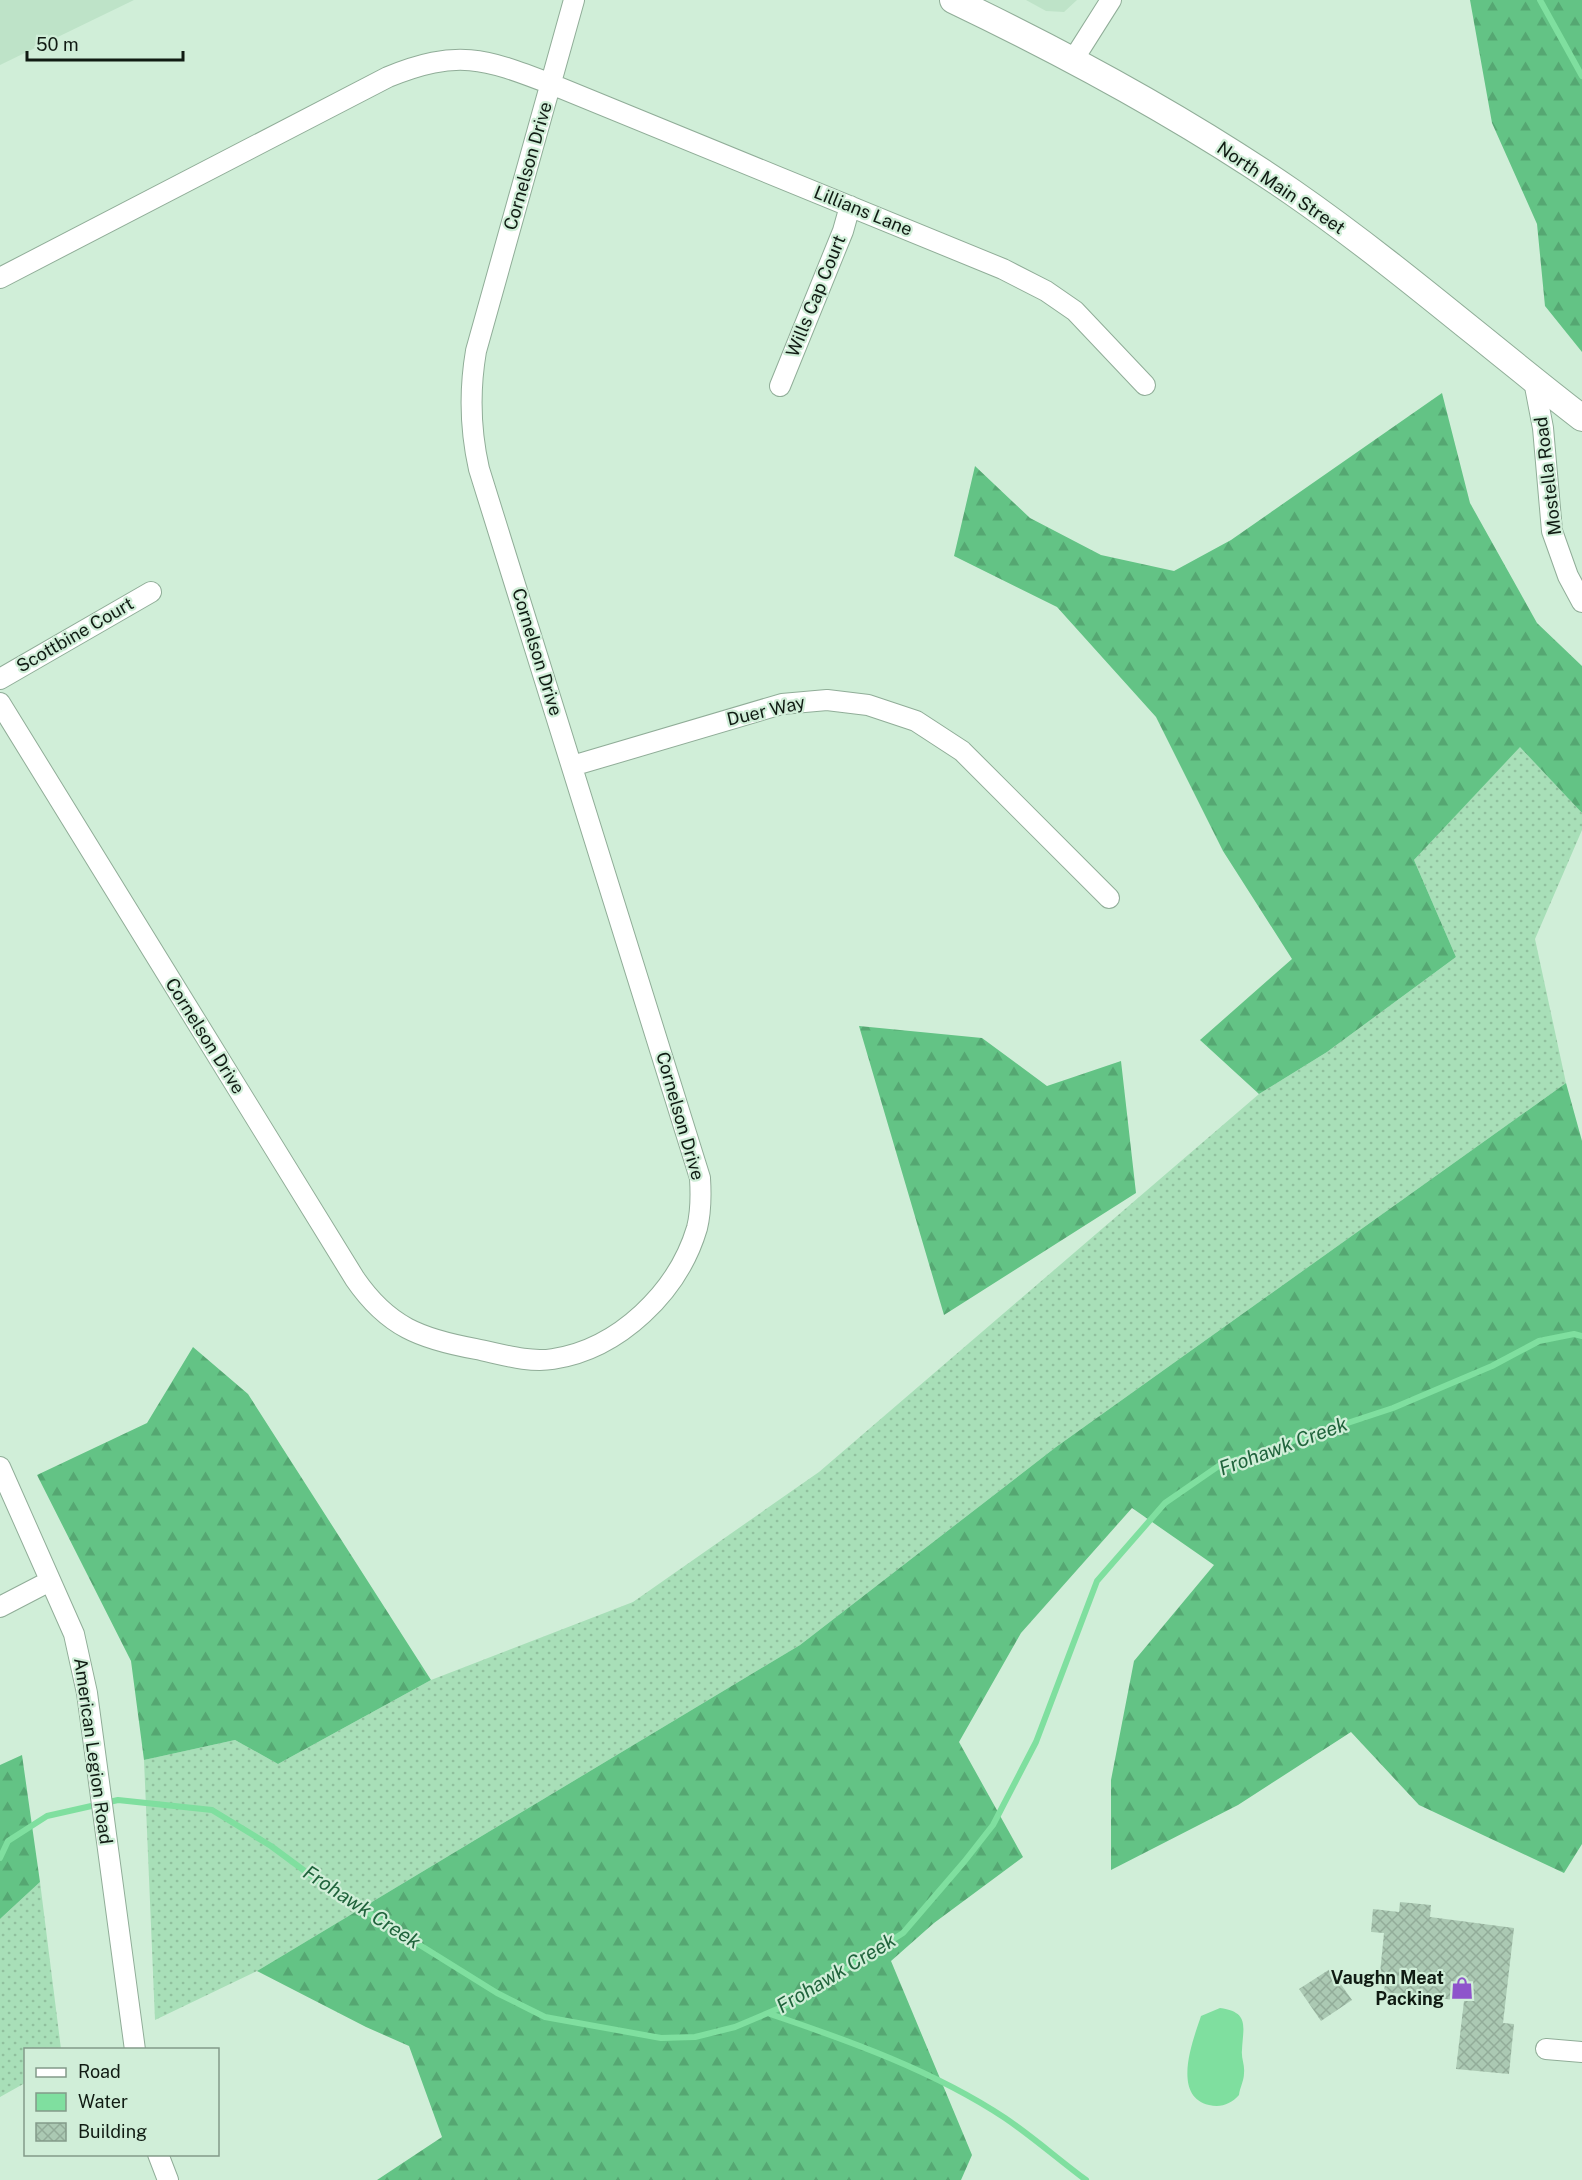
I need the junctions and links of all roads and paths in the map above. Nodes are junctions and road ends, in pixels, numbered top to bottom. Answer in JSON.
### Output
{"nodes":[{"id":1,"x":574,"y":0,"type":"edge"},
{"id":2,"x":953,"y":0,"type":"edge"},
{"id":3,"x":1111,"y":0,"type":"edge"},
{"id":4,"x":1073,"y":60,"type":"junction"},
{"id":5,"x":551,"y":84,"type":"junction"},
{"id":6,"x":850,"y":206,"type":"junction"},
{"id":7,"x":0,"y":278,"type":"edge"},
{"id":8,"x":1534,"y":381,"type":"junction"},
{"id":9,"x":1145,"y":385,"type":"dead end"},
{"id":10,"x":780,"y":386,"type":"dead end"},
{"id":11,"x":1582,"y":418,"type":"edge"},
{"id":12,"x":151,"y":592,"type":"dead end"},
{"id":13,"x":1582,"y":602,"type":"edge"},
{"id":14,"x":0,"y":679,"type":"edge"},
{"id":15,"x":0,"y":703,"type":"edge"},
{"id":16,"x":572,"y":766,"type":"junction"},
{"id":17,"x":1109,"y":898,"type":"dead end"},
{"id":18,"x":0,"y":1467,"type":"edge"},
{"id":19,"x":50,"y":1581,"type":"junction"},
{"id":20,"x":0,"y":1607,"type":"edge"},
{"id":21,"x":135,"y":2048,"type":"edge"},
{"id":22,"x":1546,"y":2049,"type":"dead end"},
{"id":23,"x":1582,"y":2052,"type":"edge"},
{"id":24,"x":159,"y":2156,"type":"edge"},
{"id":25,"x":168,"y":2180,"type":"edge"}],
"edges":[{"from":1,"to":5,"type":"street","name":"Cornelson Drive"},
{"from":2,"to":4,"type":"main road","name":"North Main Street"},
{"from":3,"to":4,"type":"street"},
{"from":4,"to":8,"type":"main road","name":"North Main Street"},
{"from":5,"to":6,"type":"street","name":"Lillians Lane"},
{"from":5,"to":7,"type":"street","name":"Cornelson Drive"},
{"from":5,"to":16,"type":"street","name":"Cornelson Drive"},
{"from":6,"to":9,"type":"street","name":"Lillians Lane"},
{"from":6,"to":10,"type":"street","name":"Wills Cap Court"},
{"from":8,"to":11,"type":"main road","name":"North Main Street"},
{"from":8,"to":13,"type":"street","name":"Mostella Road"},
{"from":12,"to":14,"type":"street","name":"Scottbine Court"},
{"from":15,"to":16,"type":"street","name":"Cornelson Drive"},
{"from":16,"to":17,"type":"street","name":"Duer Way"},
{"from":18,"to":19,"type":"street","name":"American Legion Road"},
{"from":19,"to":20,"type":"street"},
{"from":19,"to":21,"type":"street","name":"American Legion Road"},
{"from":22,"to":23,"type":"street"},
{"from":24,"to":25,"type":"street"}]}
